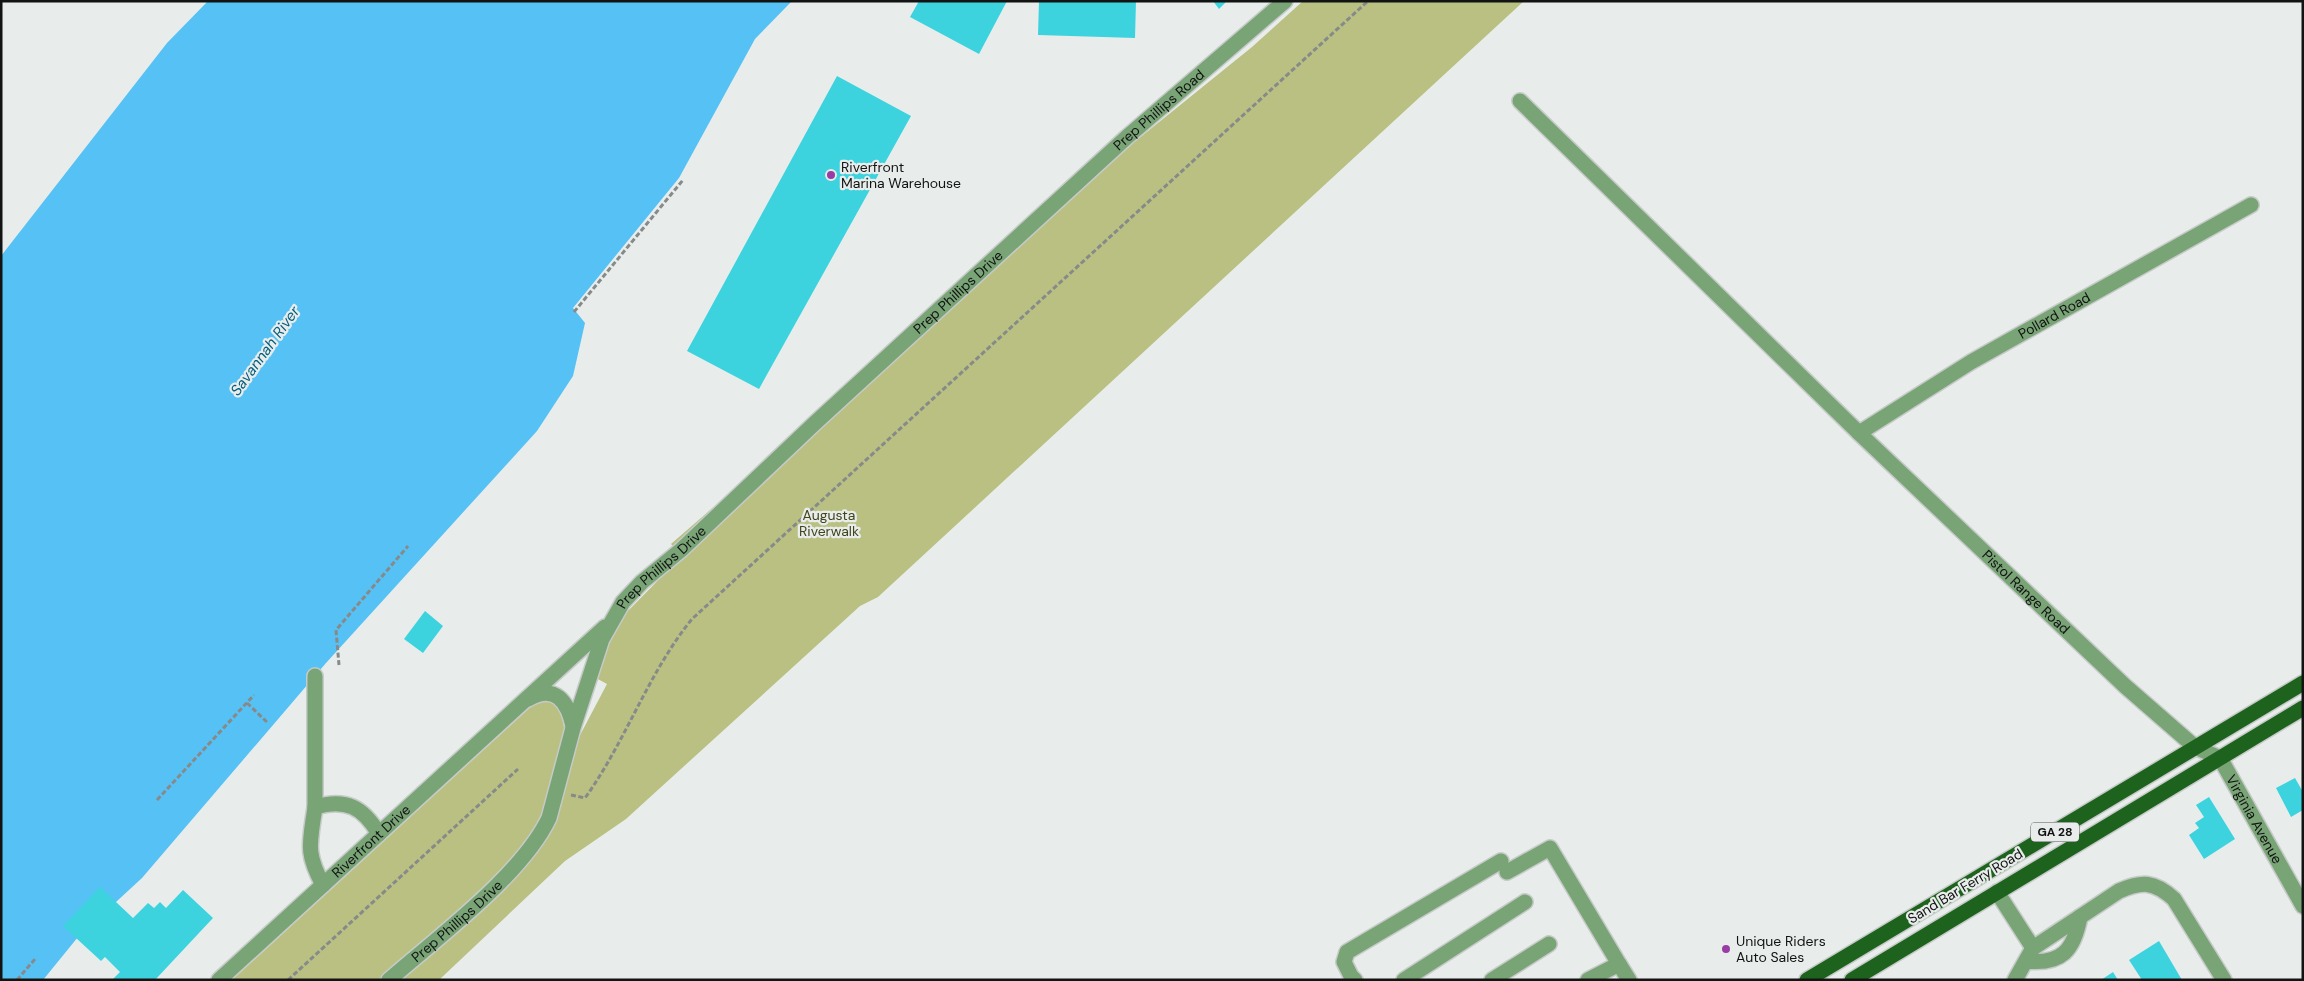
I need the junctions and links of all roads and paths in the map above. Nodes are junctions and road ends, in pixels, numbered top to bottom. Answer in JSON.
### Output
{"nodes":[{"id":1,"x":1285,"y":1,"type":"edge"},
{"id":2,"x":1368,"y":1,"type":"edge"},
{"id":3,"x":1520,"y":101,"type":"dead end"},
{"id":4,"x":683,"y":180,"type":"dead end"},
{"id":5,"x":2251,"y":205,"type":"dead end"},
{"id":6,"x":1036,"y":221,"type":"joint"},
{"id":7,"x":574,"y":312,"type":"dead end"},
{"id":8,"x":1859,"y":433,"type":"junction"},
{"id":9,"x":408,"y":546,"type":"dead end"},
{"id":10,"x":610,"y":623,"type":"junction"},
{"id":11,"x":339,"y":665,"type":"dead end"},
{"id":12,"x":315,"y":676,"type":"dead end"},
{"id":13,"x":2303,"y":683,"type":"edge"},
{"id":14,"x":254,"y":695,"type":"dead end"},
{"id":15,"x":522,"y":702,"type":"junction"},
{"id":16,"x":247,"y":703,"type":"junction"},
{"id":17,"x":2303,"y":708,"type":"edge"},
{"id":18,"x":268,"y":722,"type":"dead end"},
{"id":19,"x":573,"y":728,"type":"junction"},
{"id":20,"x":2195,"y":747,"type":"junction"},
{"id":21,"x":2220,"y":758,"type":"junction"},
{"id":22,"x":518,"y":769,"type":"dead end"},
{"id":23,"x":556,"y":792,"type":"junction"},
{"id":24,"x":157,"y":800,"type":"dead end"},
{"id":25,"x":315,"y":807,"type":"junction"},
{"id":26,"x":378,"y":834,"type":"junction"},
{"id":27,"x":323,"y":885,"type":"junction"},
{"id":28,"x":1997,"y":892,"type":"junction"},
{"id":29,"x":1525,"y":902,"type":"dead end"},
{"id":30,"x":2303,"y":906,"type":"edge"},
{"id":31,"x":2080,"y":917,"type":"junction"},
{"id":32,"x":1549,"y":944,"type":"dead end"},
{"id":33,"x":2030,"y":954,"type":"junction"},
{"id":34,"x":35,"y":959,"type":"dead end"},
{"id":35,"x":1619,"y":964,"type":"junction"},
{"id":36,"x":17,"y":980,"type":"edge"},
{"id":37,"x":219,"y":980,"type":"edge"},
{"id":38,"x":288,"y":980,"type":"edge"},
{"id":39,"x":389,"y":980,"type":"edge"},
{"id":40,"x":1355,"y":980,"type":"edge"},
{"id":41,"x":1404,"y":980,"type":"edge"},
{"id":42,"x":1492,"y":980,"type":"edge"},
{"id":43,"x":1588,"y":980,"type":"edge"},
{"id":44,"x":1629,"y":980,"type":"edge"},
{"id":45,"x":1807,"y":980,"type":"edge"},
{"id":46,"x":1852,"y":980,"type":"edge"},
{"id":47,"x":2015,"y":980,"type":"edge"},
{"id":48,"x":2224,"y":980,"type":"edge"}],
"edges":[{"from":1,"to":6,"type":"street","name":"Prep Phillips Road"},
{"from":2,"to":23,"type":"path"},
{"from":3,"to":8,"type":"street","name":"Pistol Range Road"},
{"from":4,"to":7,"type":"path"},
{"from":5,"to":8,"type":"street","name":"Pollard Road"},
{"from":6,"to":10,"type":"street","name":"Prep Phillips Drive"},
{"from":8,"to":20,"type":"street","name":"Pistol Range Road"},
{"from":9,"to":11,"type":"path"},
{"from":10,"to":15,"type":"street","name":"Riverfront Drive"},
{"from":10,"to":19,"type":"street","name":"Prep Phillips Drive"},
{"from":12,"to":25,"type":"street"},
{"from":13,"to":20,"type":"main road","name":"Sand Bar Ferry Road","number":"GA 28"},
{"from":14,"to":16,"type":"path"},
{"from":15,"to":19,"type":"street","name":"Riverfront Drive"},
{"from":15,"to":26,"type":"street","name":"Riverfront Drive"},
{"from":16,"to":18,"type":"path"},
{"from":16,"to":24,"type":"path"},
{"from":17,"to":21,"type":"main road","name":"Sand Bar Ferry Road","number":"GA 28"},
{"from":19,"to":23,"type":"street","name":"Prep Phillips Drive"},
{"from":20,"to":21,"type":"street"},
{"from":20,"to":45,"type":"main road","name":"Sand Bar Ferry Road","number":"GA 28"},
{"from":21,"to":28,"type":"main road","name":"Sand Bar Ferry Road","number":"GA 28"},
{"from":21,"to":30,"type":"street","name":"Virginia Avenue"},
{"from":22,"to":38,"type":"path"},
{"from":23,"to":39,"type":"street","name":"Prep Phillips Drive"},
{"from":25,"to":26,"type":"street"},
{"from":25,"to":27,"type":"street"},
{"from":26,"to":27,"type":"street","name":"Riverfront Drive"},
{"from":27,"to":37,"type":"street","name":"Riverfront Drive"},
{"from":28,"to":33,"type":"street"},
{"from":28,"to":46,"type":"main road","name":"Sand Bar Ferry Road","number":"GA 28"},
{"from":29,"to":41,"type":"street"},
{"from":31,"to":33,"type":"street"},
{"from":31,"to":33,"type":"street"},
{"from":31,"to":48,"type":"street"},
{"from":32,"to":42,"type":"street"},
{"from":33,"to":47,"type":"street"},
{"from":34,"to":36,"type":"path"},
{"from":35,"to":40,"type":"street"},
{"from":35,"to":43,"type":"street"},
{"from":35,"to":44,"type":"street"}]}
